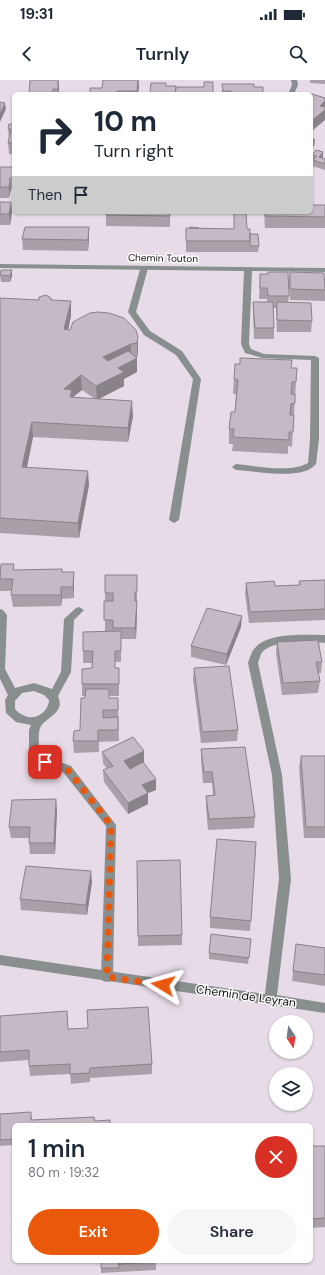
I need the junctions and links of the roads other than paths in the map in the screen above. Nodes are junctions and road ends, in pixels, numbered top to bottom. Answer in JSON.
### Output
{"nodes":[{"id":1,"x":294,"y":80,"type":"edge"},
{"id":2,"x":292,"y":92,"type":"edge"},
{"id":3,"x":0,"y":266,"type":"edge"},
{"id":4,"x":144,"y":268,"type":"junction"},
{"id":5,"x":248,"y":269,"type":"junction"},
{"id":6,"x":325,"y":270,"type":"edge"},
{"id":7,"x":236,"y":467,"type":"dead end"},
{"id":8,"x":174,"y":520,"type":"dead end"},
{"id":9,"x":79,"y":610,"type":"dead end"},
{"id":10,"x":0,"y":612,"type":"edge"},
{"id":11,"x":325,"y":639,"type":"edge"},
{"id":12,"x":13,"y":695,"type":"junction"},
{"id":13,"x":53,"y":696,"type":"junction"},
{"id":14,"x":39,"y":721,"type":"junction"},
{"id":15,"x":0,"y":960,"type":"edge"},
{"id":16,"x":107,"y":977,"type":"junction"},
{"id":17,"x":270,"y":1000,"type":"junction"},
{"id":18,"x":325,"y":1008,"type":"edge"}],
"edges":[{"from":1,"to":2,"type":"street"},
{"from":3,"to":4,"type":"street","name":"Chemin Touton"},
{"from":4,"to":5,"type":"street","name":"Chemin Touton"},
{"from":4,"to":8,"type":"street"},
{"from":5,"to":6,"type":"street","name":"Chemin Touton"},
{"from":5,"to":7,"type":"street"},
{"from":9,"to":13,"type":"street"},
{"from":10,"to":12,"type":"street"},
{"from":11,"to":17,"type":"street"},
{"from":12,"to":13,"type":"street"},
{"from":12,"to":14,"type":"street"},
{"from":13,"to":14,"type":"street"},
{"from":14,"to":16,"type":"street"},
{"from":15,"to":16,"type":"street","name":"Chemin de Leyran"},
{"from":16,"to":17,"type":"street","name":"Chemin de Leyran"},
{"from":17,"to":18,"type":"street","name":"Chemin de Leyran"}]}
